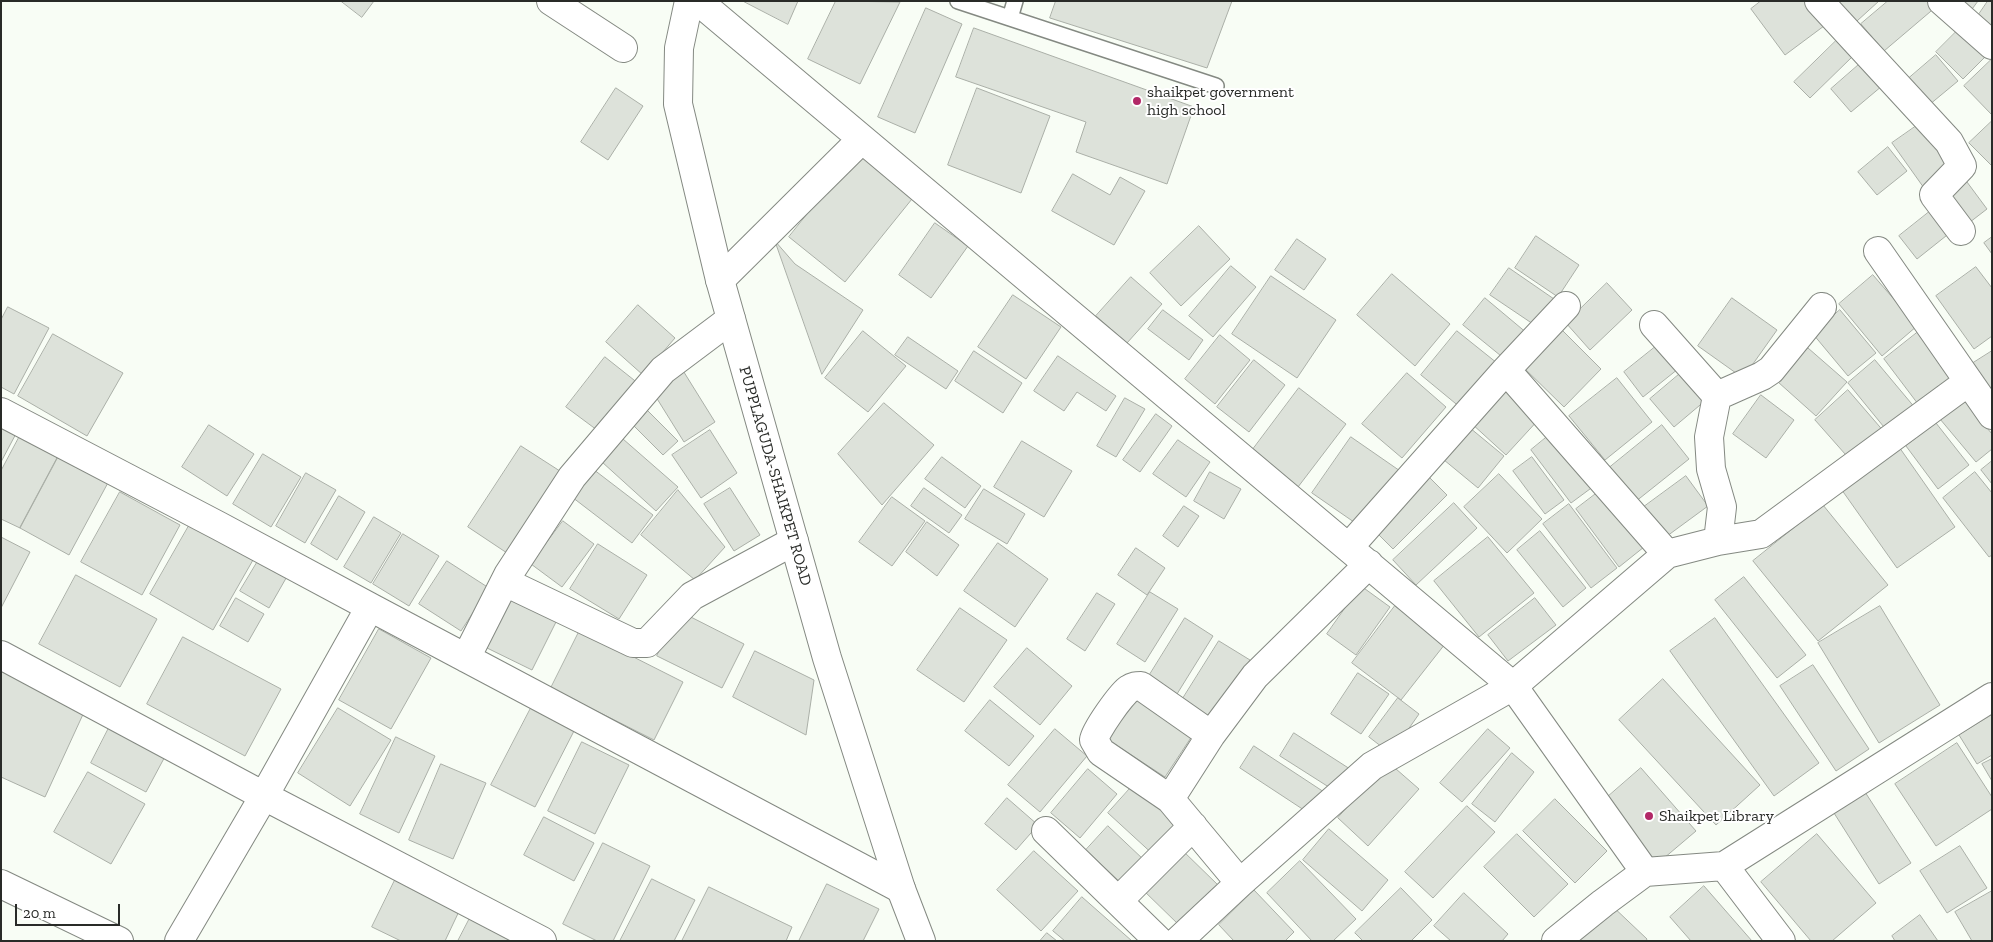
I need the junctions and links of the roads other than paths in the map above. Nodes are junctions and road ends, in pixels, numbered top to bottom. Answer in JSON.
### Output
{"nodes":[{"id":1,"x":551,"y":1,"type":"edge"},
{"id":2,"x":688,"y":1,"type":"edge"},
{"id":3,"x":698,"y":1,"type":"edge"},
{"id":4,"x":958,"y":1,"type":"edge"},
{"id":5,"x":1016,"y":1,"type":"edge"},
{"id":6,"x":1820,"y":1,"type":"edge"},
{"id":7,"x":1942,"y":1,"type":"edge"},
{"id":8,"x":1010,"y":18,"type":"junction"},
{"id":9,"x":1992,"y":45,"type":"edge"},
{"id":10,"x":623,"y":48,"type":"dead end"},
{"id":11,"x":1216,"y":86,"type":"dead end"},
{"id":12,"x":862,"y":139,"type":"junction"},
{"id":13,"x":1961,"y":231,"type":"dead end"},
{"id":14,"x":1878,"y":251,"type":"dead end"},
{"id":15,"x":720,"y":280,"type":"junction"},
{"id":16,"x":1566,"y":306,"type":"dead end"},
{"id":17,"x":1822,"y":307,"type":"dead end"},
{"id":18,"x":731,"y":319,"type":"junction"},
{"id":19,"x":1654,"y":326,"type":"dead end"},
{"id":20,"x":1506,"y":370,"type":"junction"},
{"id":21,"x":1968,"y":382,"type":"junction"},
{"id":22,"x":1717,"y":396,"type":"junction"},
{"id":23,"x":1,"y":412,"type":"edge"},
{"id":24,"x":1992,"y":416,"type":"edge"},
{"id":25,"x":794,"y":541,"type":"junction"},
{"id":26,"x":1718,"y":541,"type":"junction"},
{"id":27,"x":1667,"y":554,"type":"junction"},
{"id":28,"x":1360,"y":556,"type":"junction"},
{"id":29,"x":505,"y":582,"type":"junction"},
{"id":30,"x":370,"y":607,"type":"junction"},
{"id":31,"x":1,"y":655,"type":"edge"},
{"id":32,"x":466,"y":658,"type":"junction"},
{"id":33,"x":1513,"y":686,"type":"junction"},
{"id":34,"x":1992,"y":697,"type":"edge"},
{"id":35,"x":1211,"y":736,"type":"junction"},
{"id":36,"x":264,"y":796,"type":"junction"},
{"id":37,"x":1170,"y":799,"type":"junction"},
{"id":38,"x":1193,"y":826,"type":"junction"},
{"id":39,"x":1046,"y":831,"type":"dead end"},
{"id":40,"x":1724,"y":866,"type":"junction"},
{"id":41,"x":1645,"y":872,"type":"junction"},
{"id":42,"x":1240,"y":882,"type":"junction"},
{"id":43,"x":1,"y":884,"type":"edge"},
{"id":44,"x":901,"y":889,"type":"junction"},
{"id":45,"x":1118,"y":901,"type":"junction"},
{"id":46,"x":119,"y":941,"type":"edge"},
{"id":47,"x":180,"y":941,"type":"edge"},
{"id":48,"x":542,"y":941,"type":"edge"},
{"id":49,"x":921,"y":941,"type":"edge"},
{"id":50,"x":1159,"y":941,"type":"edge"},
{"id":51,"x":1178,"y":941,"type":"edge"},
{"id":52,"x":1556,"y":941,"type":"edge"},
{"id":53,"x":1781,"y":941,"type":"edge"}],
"edges":[{"from":1,"to":10,"type":"street"},
{"from":2,"to":15,"type":"street","name":"PUPPLAGUDA-SHAIKPET ROAD"},
{"from":3,"to":12,"type":"street"},
{"from":4,"to":8,"type":"lane"},
{"from":5,"to":8,"type":"lane"},
{"from":6,"to":13,"type":"street"},
{"from":7,"to":9,"type":"street"},
{"from":8,"to":11,"type":"lane"},
{"from":12,"to":15,"type":"street"},
{"from":12,"to":28,"type":"street"},
{"from":14,"to":21,"type":"street"},
{"from":15,"to":18,"type":"street","name":"PUPPLAGUDA-SHAIKPET ROAD"},
{"from":16,"to":20,"type":"street"},
{"from":17,"to":22,"type":"street"},
{"from":18,"to":25,"type":"street","name":"PUPPLAGUDA-SHAIKPET ROAD"},
{"from":18,"to":29,"type":"street"},
{"from":19,"to":22,"type":"street"},
{"from":20,"to":27,"type":"street"},
{"from":20,"to":28,"type":"street"},
{"from":21,"to":24,"type":"street"},
{"from":21,"to":26,"type":"street"},
{"from":22,"to":26,"type":"street"},
{"from":23,"to":30,"type":"street"},
{"from":25,"to":29,"type":"street"},
{"from":25,"to":44,"type":"street","name":"PUPPLAGUDA-SHAIKPET ROAD"},
{"from":26,"to":27,"type":"street"},
{"from":27,"to":33,"type":"street"},
{"from":28,"to":33,"type":"street"},
{"from":28,"to":35,"type":"street"},
{"from":29,"to":32,"type":"street"},
{"from":30,"to":32,"type":"street"},
{"from":30,"to":36,"type":"street"},
{"from":31,"to":36,"type":"street"},
{"from":32,"to":44,"type":"street"},
{"from":33,"to":41,"type":"street"},
{"from":33,"to":42,"type":"street"},
{"from":34,"to":40,"type":"street"},
{"from":35,"to":37,"type":"street"},
{"from":35,"to":37,"type":"street"},
{"from":36,"to":47,"type":"street"},
{"from":36,"to":48,"type":"street"},
{"from":37,"to":38,"type":"street"},
{"from":38,"to":42,"type":"street"},
{"from":38,"to":45,"type":"street"},
{"from":39,"to":45,"type":"street"},
{"from":40,"to":41,"type":"street"},
{"from":40,"to":53,"type":"street"},
{"from":41,"to":52,"type":"street"},
{"from":42,"to":51,"type":"street"},
{"from":43,"to":46,"type":"street"},
{"from":44,"to":49,"type":"street","name":"PUPPLAGUDA-SHAIKPET ROAD"},
{"from":45,"to":50,"type":"street"}]}
